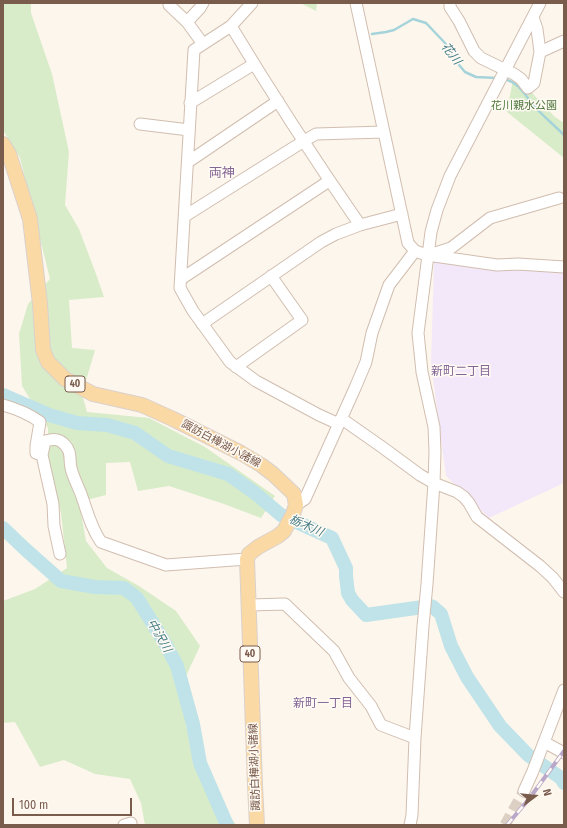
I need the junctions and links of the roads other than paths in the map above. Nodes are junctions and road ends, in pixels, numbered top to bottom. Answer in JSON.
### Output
{"nodes":[{"id":1,"x":203,"y":3,"type":"edge"},
{"id":2,"x":252,"y":3,"type":"edge"},
{"id":3,"x":356,"y":3,"type":"edge"},
{"id":4,"x":450,"y":3,"type":"edge"},
{"id":5,"x":540,"y":3,"type":"edge"},
{"id":6,"x":169,"y":5,"type":"dead end"},
{"id":7,"x":533,"y":17,"type":"junction"},
{"id":8,"x":187,"y":22,"type":"junction"},
{"id":9,"x":231,"y":26,"type":"junction"},
{"id":10,"x":564,"y":41,"type":"edge"},
{"id":11,"x":203,"y":44,"type":"junction"},
{"id":12,"x":540,"y":52,"type":"junction"},
{"id":13,"x":254,"y":64,"type":"junction"},
{"id":14,"x":504,"y":72,"type":"junction"},
{"id":15,"x":278,"y":101,"type":"junction"},
{"id":16,"x":190,"y":103,"type":"junction"},
{"id":17,"x":140,"y":124,"type":"dead end"},
{"id":18,"x":189,"y":130,"type":"junction"},
{"id":19,"x":384,"y":132,"type":"junction"},
{"id":20,"x":304,"y":141,"type":"junction"},
{"id":21,"x":3,"y":144,"type":"edge"},
{"id":22,"x":188,"y":162,"type":"junction"},
{"id":23,"x":329,"y":181,"type":"junction"},
{"id":24,"x":559,"y":198,"type":"dead end"},
{"id":25,"x":402,"y":214,"type":"junction"},
{"id":26,"x":185,"y":216,"type":"junction"},
{"id":27,"x":360,"y":225,"type":"junction"},
{"id":28,"x":415,"y":251,"type":"junction"},
{"id":29,"x":428,"y":255,"type":"junction"},
{"id":30,"x":564,"y":267,"type":"edge"},
{"id":31,"x":271,"y":276,"type":"junction"},
{"id":32,"x":181,"y":279,"type":"junction"},
{"id":33,"x":202,"y":324,"type":"junction"},
{"id":34,"x":236,"y":367,"type":"junction"},
{"id":35,"x":3,"y":405,"type":"edge"},
{"id":36,"x":340,"y":421,"type":"junction"},
{"id":37,"x":42,"y":455,"type":"junction"},
{"id":38,"x":434,"y":482,"type":"junction"},
{"id":39,"x":296,"y":505,"type":"junction"},
{"id":40,"x":60,"y":554,"type":"dead end"},
{"id":41,"x":247,"y":558,"type":"junction"},
{"id":42,"x":564,"y":592,"type":"edge"},
{"id":43,"x":249,"y":605,"type":"junction"},
{"id":44,"x":564,"y":690,"type":"edge"},
{"id":45,"x":415,"y":738,"type":"junction"},
{"id":46,"x":542,"y":747,"type":"junction"},
{"id":47,"x":564,"y":753,"type":"edge"},
{"id":48,"x":524,"y":791,"type":"tunnel mouth"},
{"id":49,"x":257,"y":825,"type":"edge"},
{"id":50,"x":410,"y":825,"type":"edge"}],
"edges":[{"from":1,"to":8,"type":"street"},
{"from":2,"to":9,"type":"street"},
{"from":3,"to":19,"type":"street"},
{"from":4,"to":14,"type":"street"},
{"from":5,"to":7,"type":"street"},
{"from":6,"to":8,"type":"street"},
{"from":7,"to":12,"type":"street"},
{"from":7,"to":14,"type":"street"},
{"from":8,"to":11,"type":"street"},
{"from":9,"to":11,"type":"street"},
{"from":9,"to":13,"type":"street"},
{"from":10,"to":12,"type":"street"},
{"from":11,"to":16,"type":"street"},
{"from":12,"to":14,"type":"street"},
{"from":13,"to":15,"type":"street"},
{"from":13,"to":16,"type":"street"},
{"from":14,"to":29,"type":"street"},
{"from":15,"to":20,"type":"street"},
{"from":15,"to":22,"type":"street"},
{"from":16,"to":18,"type":"street"},
{"from":17,"to":18,"type":"street"},
{"from":18,"to":22,"type":"street"},
{"from":19,"to":20,"type":"street"},
{"from":19,"to":25,"type":"street"},
{"from":20,"to":23,"type":"street"},
{"from":20,"to":26,"type":"street"},
{"from":21,"to":39,"type":"main road","name":"諏訪白樺湖小諸線","number":"40"},
{"from":22,"to":26,"type":"street"},
{"from":23,"to":27,"type":"street"},
{"from":23,"to":32,"type":"street"},
{"from":24,"to":29,"type":"street"},
{"from":25,"to":27,"type":"street"},
{"from":25,"to":28,"type":"street"},
{"from":26,"to":32,"type":"street"},
{"from":27,"to":31,"type":"street"},
{"from":28,"to":29,"type":"street"},
{"from":28,"to":36,"type":"street"},
{"from":29,"to":30,"type":"street"},
{"from":29,"to":38,"type":"street"},
{"from":31,"to":33,"type":"street"},
{"from":31,"to":34,"type":"street"},
{"from":32,"to":33,"type":"street"},
{"from":33,"to":34,"type":"street"},
{"from":34,"to":36,"type":"street"},
{"from":35,"to":37,"type":"street"},
{"from":36,"to":38,"type":"street"},
{"from":36,"to":39,"type":"street"},
{"from":37,"to":40,"type":"street"},
{"from":37,"to":41,"type":"street"},
{"from":38,"to":42,"type":"street"},
{"from":38,"to":45,"type":"street"},
{"from":39,"to":41,"type":"main road"},
{"from":41,"to":43,"type":"main road","name":"諏訪白樺湖小諸線","number":"40"},
{"from":43,"to":45,"type":"street"},
{"from":43,"to":49,"type":"main road","name":"諏訪白樺湖小諸線","number":"40"},
{"from":44,"to":46,"type":"street"},
{"from":45,"to":50,"type":"street"},
{"from":46,"to":47,"type":"street"},
{"from":46,"to":48,"type":"street"}]}
